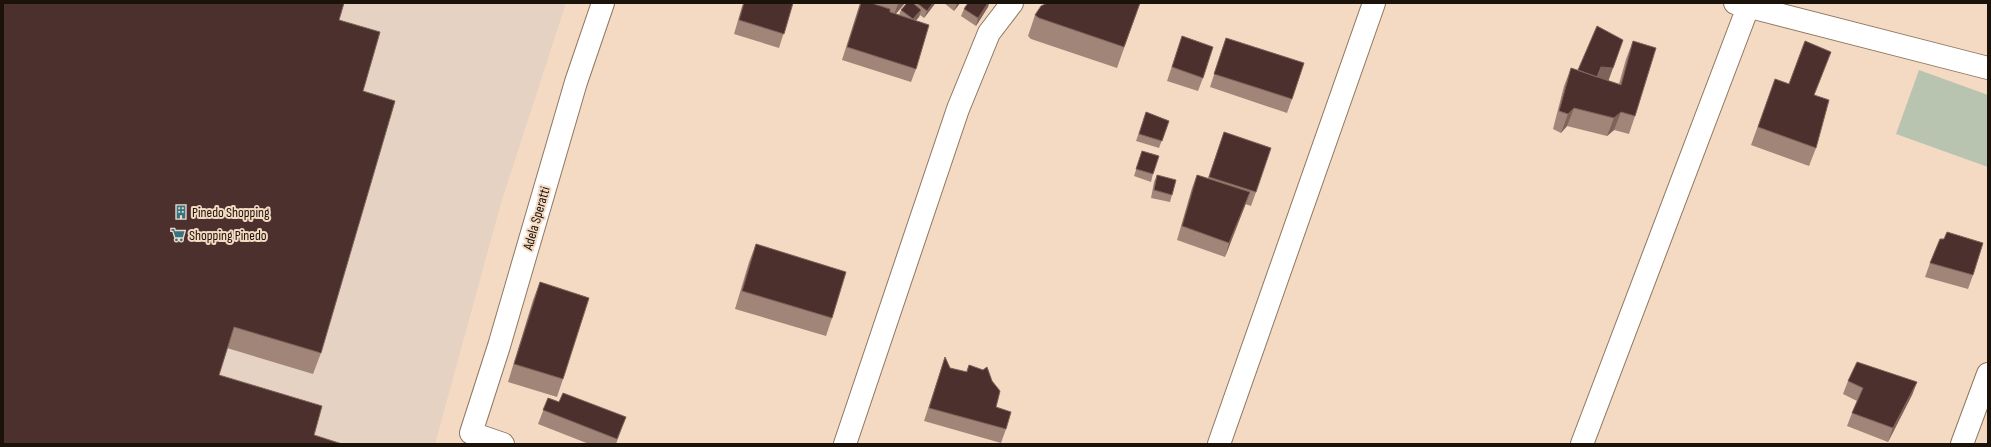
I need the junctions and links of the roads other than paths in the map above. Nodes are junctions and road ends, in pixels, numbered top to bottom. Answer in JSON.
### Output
{"nodes":[{"id":1,"x":603,"y":3,"type":"edge"},
{"id":2,"x":1012,"y":3,"type":"edge"},
{"id":3,"x":1374,"y":3,"type":"edge"},
{"id":4,"x":1741,"y":5,"type":"edge"},
{"id":5,"x":1988,"y":68,"type":"edge"},
{"id":6,"x":1988,"y":374,"type":"edge"},
{"id":7,"x":503,"y":444,"type":"edge"},
{"id":8,"x":845,"y":444,"type":"edge"},
{"id":9,"x":1219,"y":444,"type":"edge"},
{"id":10,"x":1582,"y":444,"type":"edge"},
{"id":11,"x":1962,"y":444,"type":"edge"}],
"edges":[{"from":1,"to":7,"type":"street","name":"Adela Speratti"},
{"from":2,"to":8,"type":"street"},
{"from":3,"to":9,"type":"street"},
{"from":4,"to":5,"type":"street"},
{"from":4,"to":10,"type":"street"},
{"from":6,"to":11,"type":"street"}]}
